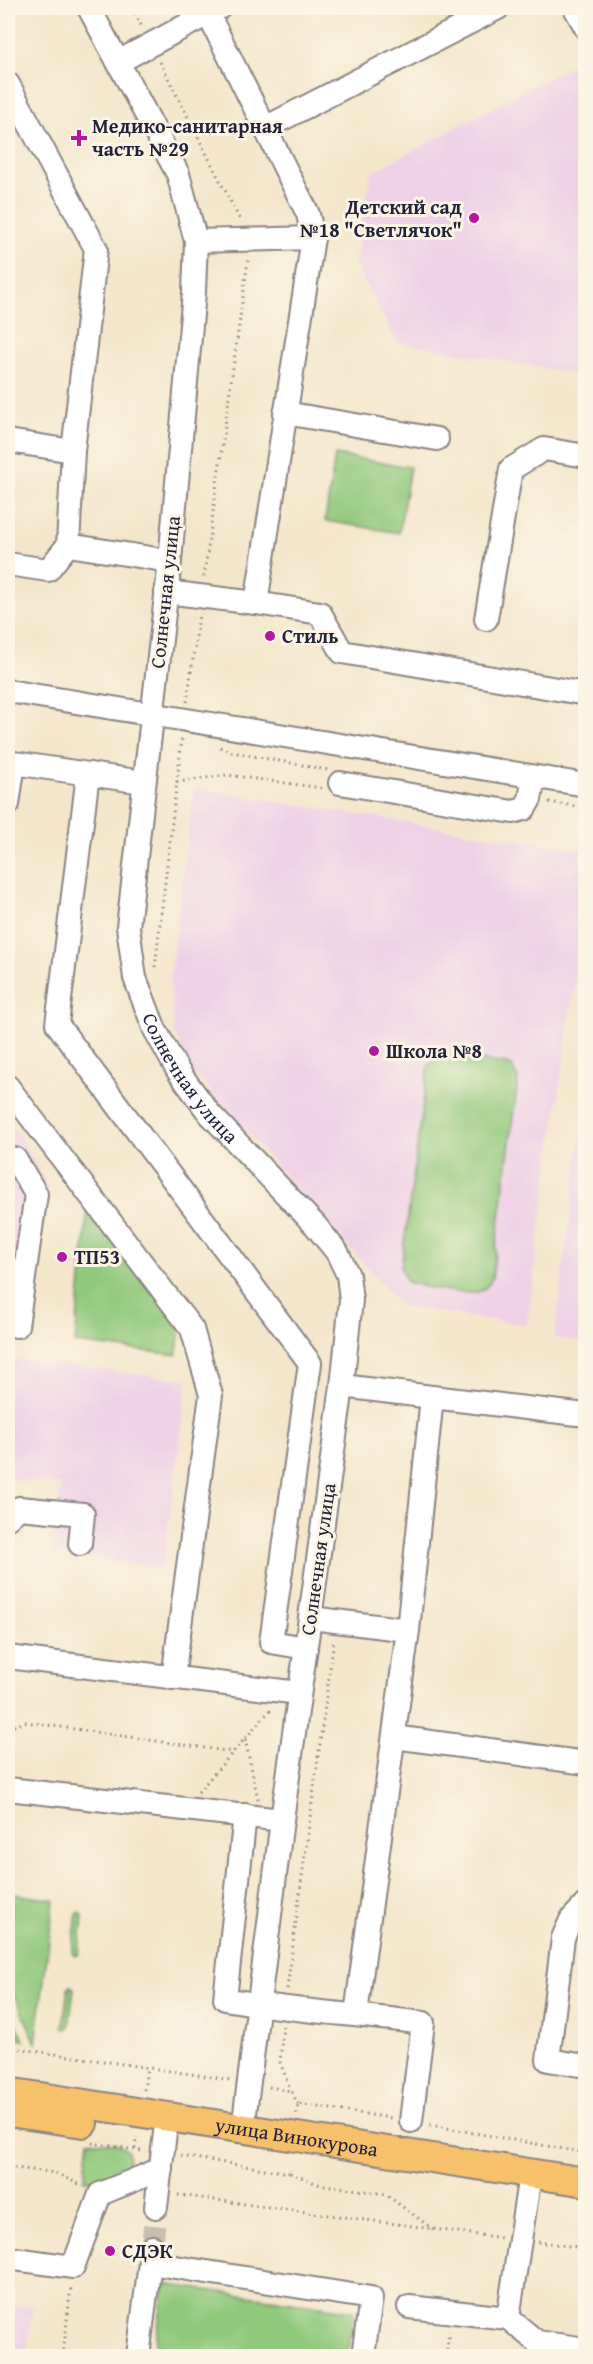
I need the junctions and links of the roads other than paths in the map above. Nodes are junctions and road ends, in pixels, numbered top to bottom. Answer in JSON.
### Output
{"nodes":[{"id":1,"x":89,"y":8,"type":"edge"},
{"id":2,"x":498,"y":8,"type":"edge"},
{"id":3,"x":575,"y":8,"type":"edge"},
{"id":4,"x":213,"y":10,"type":"edge"},
{"id":5,"x":585,"y":28,"type":"edge"},
{"id":6,"x":118,"y":62,"type":"junction"},
{"id":7,"x":8,"y":84,"type":"edge"},
{"id":8,"x":265,"y":128,"type":"junction"},
{"id":9,"x":313,"y":238,"type":"junction"},
{"id":10,"x":196,"y":241,"type":"junction"},
{"id":11,"x":285,"y":414,"type":"junction"},
{"id":12,"x":437,"y":439,"type":"dead end"},
{"id":13,"x":8,"y":441,"type":"edge"},
{"id":14,"x":73,"y":451,"type":"junction"},
{"id":15,"x":585,"y":456,"type":"edge"},
{"id":16,"x":68,"y":545,"type":"junction"},
{"id":17,"x":170,"y":561,"type":"junction"},
{"id":18,"x":8,"y":564,"type":"edge"},
{"id":19,"x":166,"y":592,"type":"junction"},
{"id":20,"x":256,"y":603,"type":"junction"},
{"id":21,"x":486,"y":619,"type":"dead end"},
{"id":22,"x":8,"y":691,"type":"edge"},
{"id":23,"x":585,"y":694,"type":"edge"},
{"id":24,"x":152,"y":714,"type":"junction"},
{"id":25,"x":88,"y":774,"type":"junction"},
{"id":26,"x":534,"y":777,"type":"junction"},
{"id":27,"x":143,"y":782,"type":"junction"},
{"id":28,"x":340,"y":783,"type":"road end"},
{"id":29,"x":585,"y":785,"type":"edge"},
{"id":30,"x":8,"y":804,"type":"edge"},
{"id":31,"x":8,"y":1087,"type":"edge"},
{"id":32,"x":8,"y":1158,"type":"edge"},
{"id":33,"x":8,"y":1324,"type":"edge"},
{"id":34,"x":310,"y":1363,"type":"junction"},
{"id":35,"x":343,"y":1376,"type":"junction"},
{"id":36,"x":432,"y":1397,"type":"junction"},
{"id":37,"x":585,"y":1415,"type":"edge"},
{"id":38,"x":8,"y":1518,"type":"edge"},
{"id":39,"x":80,"y":1544,"type":"dead end"},
{"id":40,"x":311,"y":1618,"type":"junction"},
{"id":41,"x":408,"y":1630,"type":"junction"},
{"id":42,"x":306,"y":1648,"type":"junction"},
{"id":43,"x":8,"y":1657,"type":"edge"},
{"id":44,"x":173,"y":1678,"type":"junction"},
{"id":45,"x":293,"y":1693,"type":"junction"},
{"id":46,"x":394,"y":1737,"type":"junction"},
{"id":47,"x":585,"y":1763,"type":"edge"},
{"id":48,"x":8,"y":1789,"type":"edge"},
{"id":49,"x":263,"y":1817,"type":"junction"},
{"id":50,"x":585,"y":1904,"type":"edge"},
{"id":51,"x":257,"y":2005,"type":"junction"},
{"id":52,"x":356,"y":2014,"type":"junction"},
{"id":53,"x":585,"y":2066,"type":"edge"},
{"id":54,"x":8,"y":2092,"type":"edge"},
{"id":55,"x":8,"y":2112,"type":"edge"},
{"id":56,"x":411,"y":2121,"type":"road end"},
{"id":57,"x":166,"y":2125,"type":"junction"},
{"id":58,"x":241,"y":2137,"type":"junction"},
{"id":59,"x":161,"y":2169,"type":"junction"},
{"id":60,"x":529,"y":2181,"type":"junction"},
{"id":61,"x":585,"y":2182,"type":"edge"},
{"id":62,"x":585,"y":2196,"type":"edge"},
{"id":63,"x":157,"y":2200,"type":"tunnel mouth"},
{"id":64,"x":8,"y":2258,"type":"edge"},
{"id":65,"x":409,"y":2307,"type":"dead end"},
{"id":66,"x":508,"y":2318,"type":"junction"},
{"id":67,"x":585,"y":2349,"type":"edge"},
{"id":68,"x":138,"y":2356,"type":"edge"},
{"id":69,"x":363,"y":2356,"type":"edge"}],
"edges":[{"from":1,"to":6,"type":"street","name":"Солнечная улица"},
{"from":2,"to":8,"type":"street"},
{"from":3,"to":5,"type":"street"},
{"from":4,"to":6,"type":"street"},
{"from":4,"to":8,"type":"street"},
{"from":6,"to":10,"type":"street","name":"Солнечная улица"},
{"from":7,"to":14,"type":"street"},
{"from":8,"to":9,"type":"street"},
{"from":9,"to":10,"type":"street"},
{"from":9,"to":11,"type":"street"},
{"from":10,"to":17,"type":"street","name":"Солнечная улица"},
{"from":11,"to":12,"type":"street"},
{"from":11,"to":20,"type":"street"},
{"from":13,"to":14,"type":"street"},
{"from":14,"to":16,"type":"street"},
{"from":15,"to":21,"type":"street"},
{"from":16,"to":17,"type":"street"},
{"from":16,"to":18,"type":"street"},
{"from":17,"to":19,"type":"street","name":"Солнечная улица"},
{"from":19,"to":20,"type":"street"},
{"from":19,"to":24,"type":"street","name":"Солнечная улица"},
{"from":20,"to":23,"type":"street"},
{"from":22,"to":24,"type":"street"},
{"from":24,"to":26,"type":"street"},
{"from":24,"to":27,"type":"street","name":"Солнечная улица"},
{"from":25,"to":27,"type":"street"},
{"from":25,"to":30,"type":"street"},
{"from":25,"to":34,"type":"street"},
{"from":26,"to":28,"type":"street"},
{"from":26,"to":29,"type":"street"},
{"from":27,"to":35,"type":"street","name":"Солнечная улица"},
{"from":31,"to":44,"type":"street"},
{"from":32,"to":33,"type":"street"},
{"from":34,"to":35,"type":"street"},
{"from":34,"to":42,"type":"street"},
{"from":35,"to":36,"type":"street"},
{"from":35,"to":40,"type":"street","name":"Солнечная улица"},
{"from":36,"to":37,"type":"street"},
{"from":36,"to":41,"type":"street"},
{"from":38,"to":39,"type":"street"},
{"from":40,"to":41,"type":"street"},
{"from":40,"to":42,"type":"street","name":"Солнечная улица"},
{"from":41,"to":46,"type":"street"},
{"from":42,"to":45,"type":"street","name":"Солнечная улица"},
{"from":43,"to":44,"type":"street"},
{"from":44,"to":45,"type":"street"},
{"from":45,"to":49,"type":"street","name":"Солнечная улица"},
{"from":46,"to":47,"type":"street"},
{"from":46,"to":52,"type":"street"},
{"from":48,"to":49,"type":"street"},
{"from":49,"to":51,"type":"street","name":"Солнечная улица"},
{"from":49,"to":51,"type":"street"},
{"from":50,"to":53,"type":"street"},
{"from":51,"to":52,"type":"street"},
{"from":51,"to":58,"type":"street","name":"Солнечная улица"},
{"from":52,"to":56,"type":"street"},
{"from":54,"to":57,"type":"main road","name":"улица Винокурова"},
{"from":55,"to":57,"type":"main road","name":"улица Винокурова"},
{"from":57,"to":58,"type":"main road","name":"улица Винокурова"},
{"from":57,"to":59,"type":"street"},
{"from":58,"to":60,"type":"main road","name":"улица Винокурова"},
{"from":59,"to":63,"type":"street"},
{"from":59,"to":64,"type":"street"},
{"from":60,"to":61,"type":"main road","name":"улица Винокурова"},
{"from":60,"to":62,"type":"main road","name":"улица Винокурова"},
{"from":60,"to":66,"type":"street"},
{"from":65,"to":66,"type":"street"},
{"from":66,"to":67,"type":"street"},
{"from":68,"to":69,"type":"street"}]}
